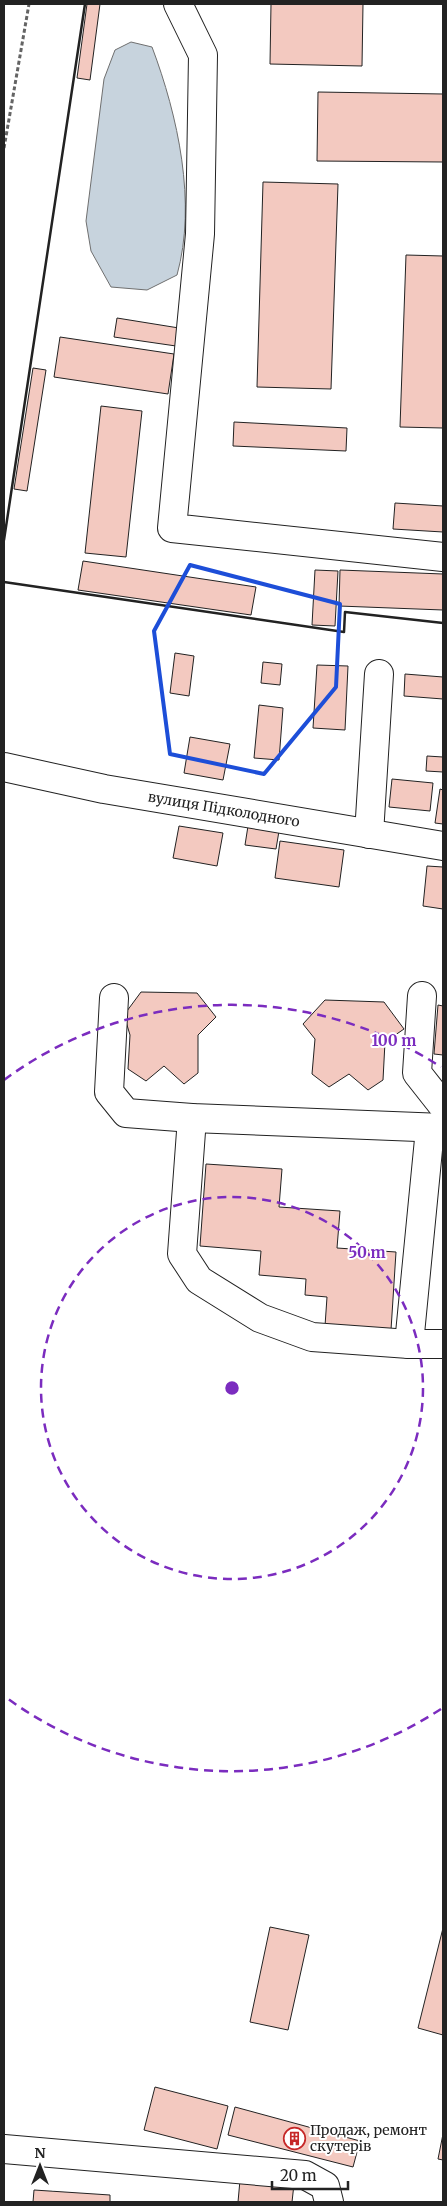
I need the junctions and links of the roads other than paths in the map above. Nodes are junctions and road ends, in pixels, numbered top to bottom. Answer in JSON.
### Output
{"nodes":[{"id":1,"x":178,"y":4,"type":"edge"},
{"id":2,"x":443,"y":557,"type":"edge"},
{"id":3,"x":379,"y":674,"type":"dead end"},
{"id":4,"x":4,"y":767,"type":"edge"},
{"id":5,"x":369,"y":834,"type":"junction"},
{"id":6,"x":443,"y":846,"type":"edge"},
{"id":7,"x":422,"y":996,"type":"dead end"},
{"id":8,"x":114,"y":998,"type":"dead end"},
{"id":9,"x":192,"y":1118,"type":"junction"},
{"id":10,"x":439,"y":1121,"type":"edge"},
{"id":11,"x":409,"y":1344,"type":"junction"},
{"id":12,"x":443,"y":1344,"type":"edge"},
{"id":13,"x":4,"y":2149,"type":"edge"},
{"id":14,"x":330,"y":2202,"type":"edge"}],
"edges":[{"from":1,"to":2,"type":"street"},
{"from":3,"to":5,"type":"street"},
{"from":4,"to":5,"type":"street","name":"вулиця Підколодного"},
{"from":5,"to":6,"type":"street","name":"вулиця Підколодного"},
{"from":7,"to":10,"type":"street"},
{"from":8,"to":9,"type":"street"},
{"from":9,"to":10,"type":"street"},
{"from":9,"to":11,"type":"street"},
{"from":10,"to":11,"type":"street"},
{"from":11,"to":12,"type":"street"},
{"from":13,"to":14,"type":"street"}]}
